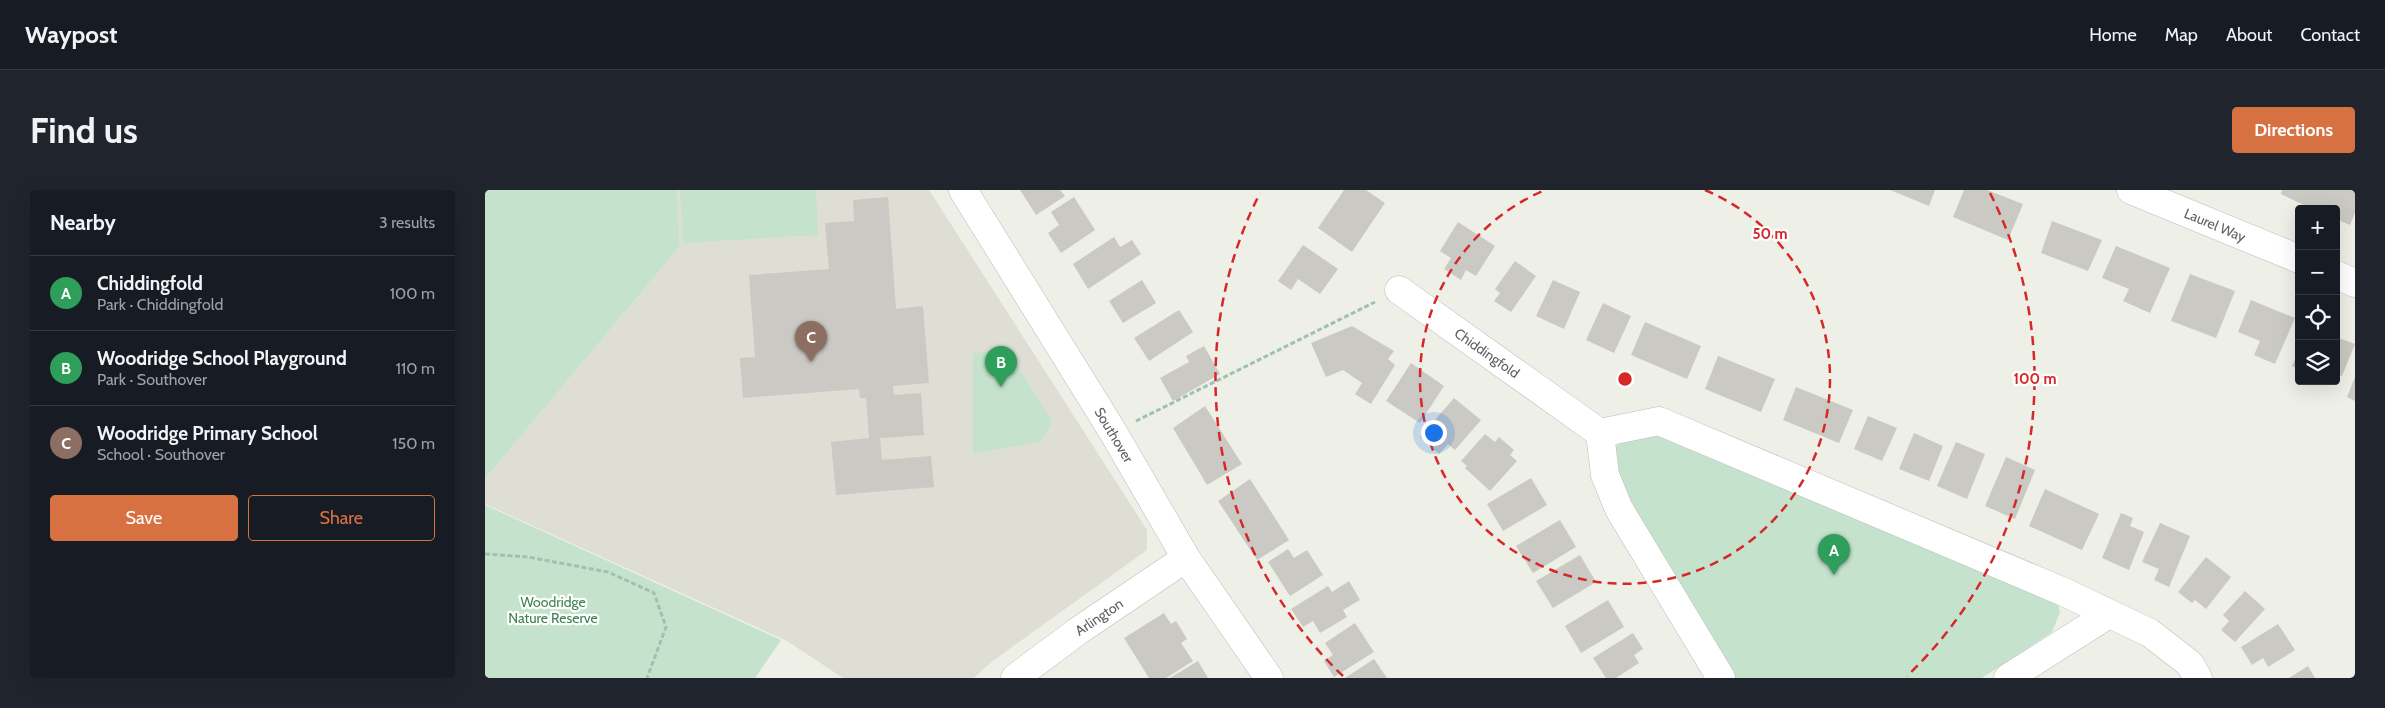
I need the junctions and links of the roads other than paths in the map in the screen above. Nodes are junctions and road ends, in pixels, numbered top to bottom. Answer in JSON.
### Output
{"nodes":[{"id":1,"x":963,"y":190,"type":"edge"},
{"id":2,"x":2131,"y":190,"type":"edge"},
{"id":3,"x":2295,"y":257,"type":"edge"},
{"id":4,"x":2340,"y":277,"type":"edge"},
{"id":5,"x":2355,"y":283,"type":"edge"},
{"id":6,"x":1399,"y":290,"type":"road end"},
{"id":7,"x":1600,"y":433,"type":"junction"},
{"id":8,"x":1186,"y":558,"type":"junction"},
{"id":9,"x":2109,"y":614,"type":"junction"},
{"id":10,"x":1015,"y":678,"type":"edge"},
{"id":11,"x":1269,"y":678,"type":"edge"},
{"id":12,"x":1721,"y":678,"type":"edge"},
{"id":13,"x":2008,"y":678,"type":"edge"},
{"id":14,"x":2198,"y":678,"type":"edge"}],
"edges":[{"from":1,"to":8,"type":"street","name":"Southover"},
{"from":2,"to":3,"type":"street","name":"Laurel Way"},
{"from":4,"to":5,"type":"street"},
{"from":6,"to":7,"type":"street","name":"Chiddingfold"},
{"from":7,"to":9,"type":"street"},
{"from":7,"to":12,"type":"street"},
{"from":8,"to":10,"type":"street","name":"Arlington"},
{"from":8,"to":11,"type":"street","name":"Southover"},
{"from":9,"to":13,"type":"street"},
{"from":9,"to":14,"type":"street"}]}
